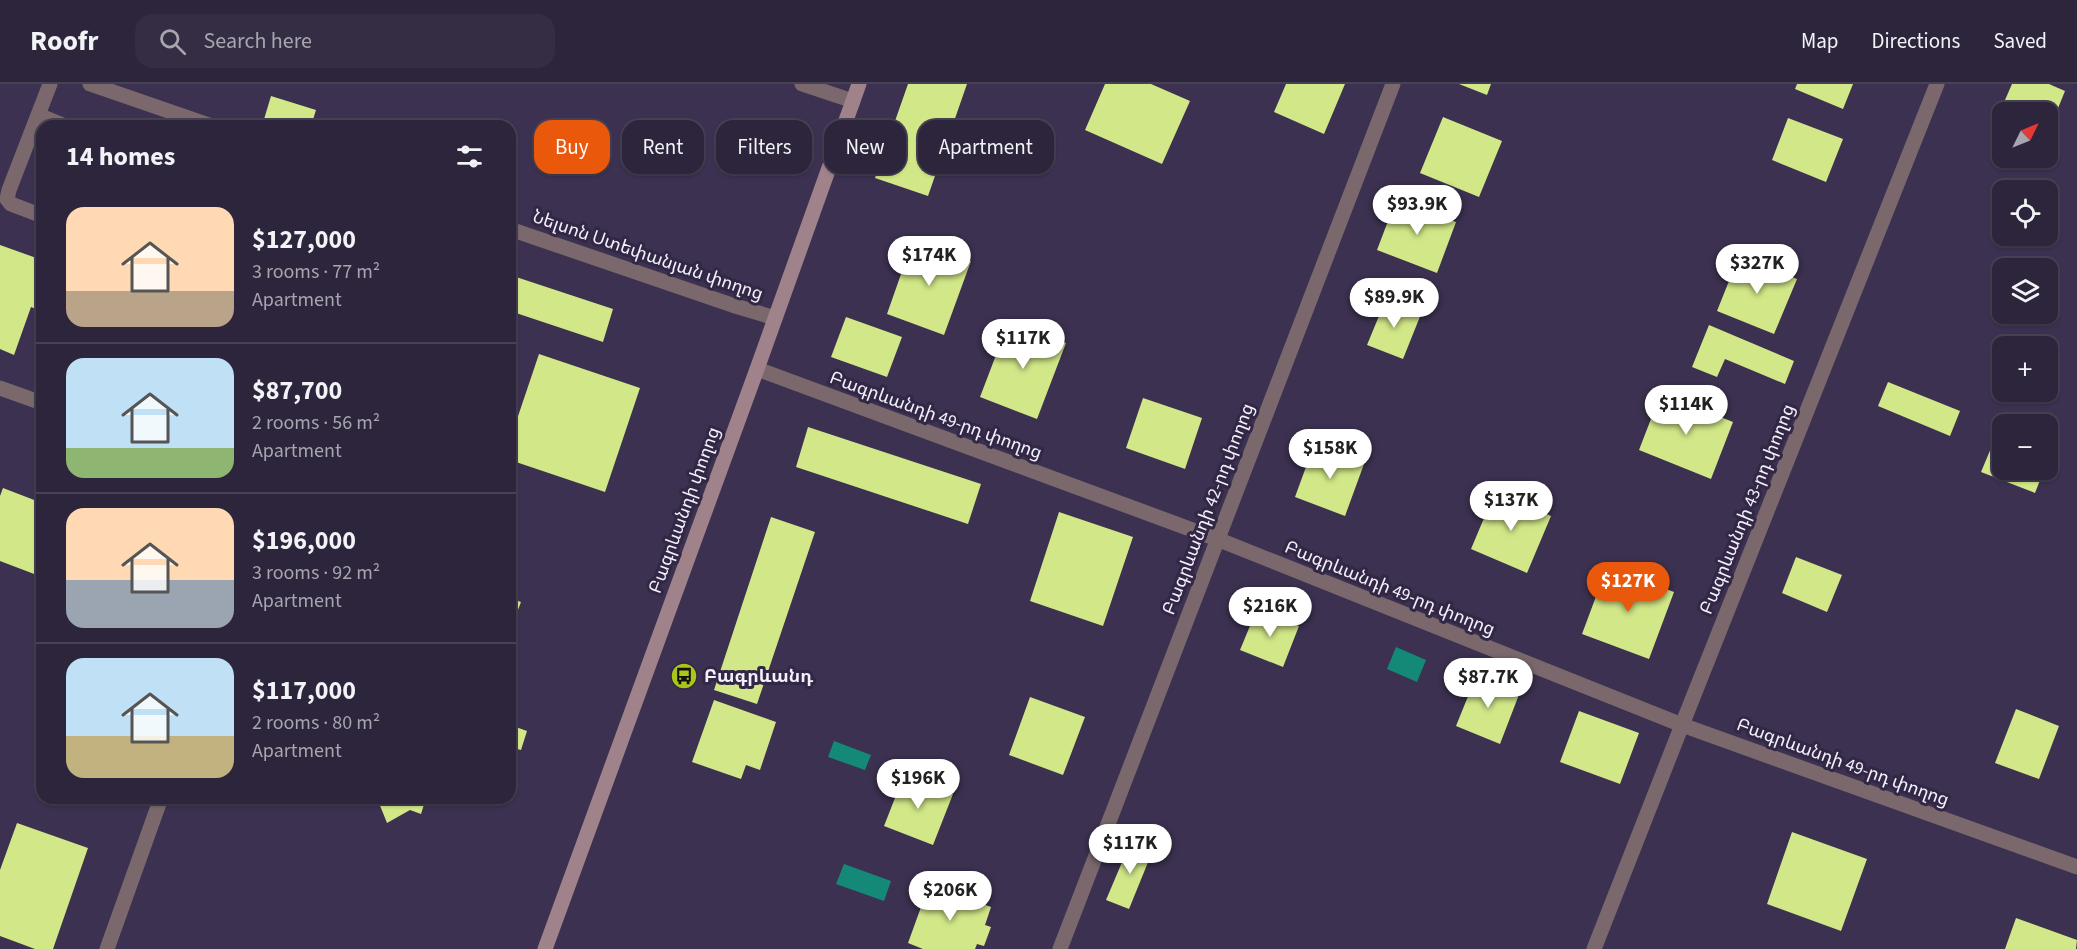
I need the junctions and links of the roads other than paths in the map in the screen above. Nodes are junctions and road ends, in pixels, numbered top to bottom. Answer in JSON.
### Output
{"nodes":[{"id":1,"x":50,"y":84,"type":"edge"},
{"id":2,"x":90,"y":84,"type":"edge"},
{"id":3,"x":802,"y":84,"type":"edge"},
{"id":4,"x":859,"y":84,"type":"edge"},
{"id":5,"x":1393,"y":84,"type":"edge"},
{"id":6,"x":1937,"y":84,"type":"edge"},
{"id":7,"x":852,"y":101,"type":"junction"},
{"id":8,"x":38,"y":115,"type":"junction"},
{"id":9,"x":36,"y":120,"type":"edge"},
{"id":10,"x":36,"y":120,"type":"edge"},
{"id":11,"x":50,"y":120,"type":"edge"},
{"id":12,"x":195,"y":120,"type":"edge"},
{"id":13,"x":4,"y":201,"type":"edge"},
{"id":14,"x":36,"y":213,"type":"edge"},
{"id":15,"x":516,"y":231,"type":"edge"},
{"id":16,"x":775,"y":318,"type":"junction"},
{"id":17,"x":757,"y":369,"type":"junction"},
{"id":18,"x":0,"y":388,"type":"edge"},
{"id":19,"x":36,"y":402,"type":"edge"},
{"id":20,"x":1217,"y":539,"type":"junction"},
{"id":21,"x":1682,"y":724,"type":"junction"},
{"id":22,"x":159,"y":804,"type":"edge"},
{"id":23,"x":2077,"y":867,"type":"edge"},
{"id":24,"x":107,"y":949,"type":"edge"},
{"id":25,"x":545,"y":949,"type":"edge"},
{"id":26,"x":1060,"y":949,"type":"edge"},
{"id":27,"x":1594,"y":949,"type":"edge"}],
"edges":[{"from":1,"to":8,"type":"street"},
{"from":2,"to":12,"type":"street"},
{"from":3,"to":7,"type":"street"},
{"from":4,"to":7,"type":"main road","name":"Բագրևանդի փողոց"},
{"from":5,"to":20,"type":"street","name":"Բագրևանդի 42-րդ փողոց"},
{"from":6,"to":21,"type":"street","name":"Բագրևանդի 43-րդ փողոց"},
{"from":7,"to":16,"type":"main road","name":"Բագրևանդի փողոց"},
{"from":8,"to":9,"type":"street"},
{"from":8,"to":11,"type":"street"},
{"from":10,"to":13,"type":"street"},
{"from":13,"to":14,"type":"street"},
{"from":15,"to":16,"type":"street","name":"Նելսոն Ստեփանյան փողոց"},
{"from":16,"to":17,"type":"main road","name":"Բագրևանդի փողոց"},
{"from":17,"to":20,"type":"street","name":"Բագրևանդի 49-րդ փողոց"},
{"from":17,"to":25,"type":"main road","name":"Բագրևանդի փողոց"},
{"from":18,"to":19,"type":"street"},
{"from":20,"to":21,"type":"street","name":"Բագրևանդի 49-րդ փողոց"},
{"from":20,"to":26,"type":"street","name":"Բագրևանդի 42-րդ փողոց"},
{"from":21,"to":23,"type":"street","name":"Բագրևանդի 49-րդ փողոց"},
{"from":21,"to":27,"type":"street","name":"Բագրևանդի 43-րդ փողոց"},
{"from":22,"to":24,"type":"street"}]}
